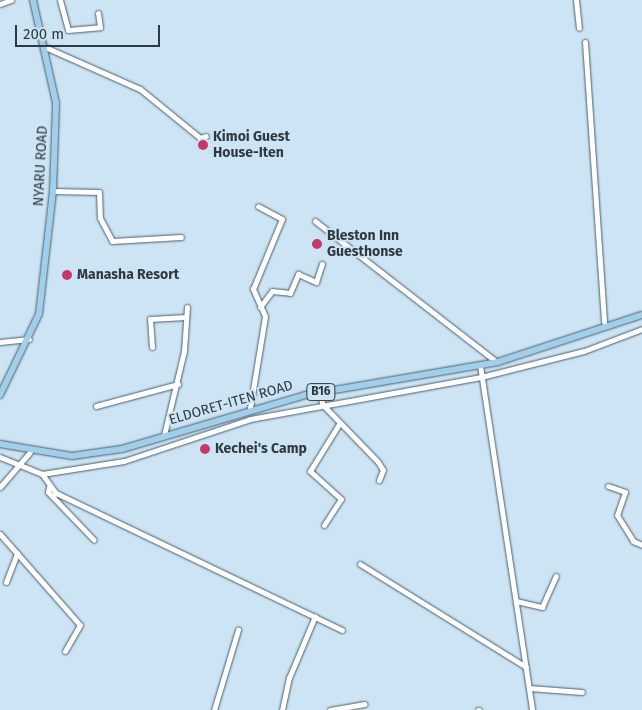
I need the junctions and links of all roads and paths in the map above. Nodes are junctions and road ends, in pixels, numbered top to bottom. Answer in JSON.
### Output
{"nodes":[{"id":1,"x":11,"y":0,"type":"edge"},
{"id":2,"x":33,"y":0,"type":"edge"},
{"id":3,"x":60,"y":0,"type":"edge"},
{"id":4,"x":576,"y":0,"type":"edge"},
{"id":5,"x":0,"y":4,"type":"edge"},
{"id":6,"x":98,"y":13,"type":"dead end"},
{"id":7,"x":579,"y":28,"type":"dead end"},
{"id":8,"x":585,"y":42,"type":"dead end"},
{"id":9,"x":45,"y":47,"type":"junction"},
{"id":10,"x":206,"y":136,"type":"dead end"},
{"id":11,"x":53,"y":191,"type":"junction"},
{"id":12,"x":258,"y":206,"type":"dead end"},
{"id":13,"x":315,"y":221,"type":"dead end"},
{"id":14,"x":181,"y":237,"type":"dead end"},
{"id":15,"x":322,"y":264,"type":"dead end"},
{"id":16,"x":187,"y":307,"type":"dead end"},
{"id":17,"x":260,"y":307,"type":"junction"},
{"id":18,"x":642,"y":315,"type":"edge"},
{"id":19,"x":186,"y":317,"type":"junction"},
{"id":20,"x":604,"y":322,"type":"dead end"},
{"id":21,"x":642,"y":329,"type":"edge"},
{"id":22,"x":30,"y":336,"type":"junction"},
{"id":23,"x":0,"y":342,"type":"edge"},
{"id":24,"x":152,"y":347,"type":"dead end"},
{"id":25,"x":498,"y":362,"type":"junction"},
{"id":26,"x":480,"y":365,"type":"junction"},
{"id":27,"x":481,"y":377,"type":"junction"},
{"id":28,"x":178,"y":384,"type":"junction"},
{"id":29,"x":319,"y":393,"type":"junction"},
{"id":30,"x":0,"y":395,"type":"edge"},
{"id":31,"x":96,"y":406,"type":"dead end"},
{"id":32,"x":323,"y":406,"type":"junction"},
{"id":33,"x":250,"y":408,"type":"junction"},
{"id":34,"x":340,"y":424,"type":"junction"},
{"id":35,"x":164,"y":435,"type":"junction"},
{"id":36,"x":0,"y":444,"type":"edge"},
{"id":37,"x":30,"y":452,"type":"junction"},
{"id":38,"x":0,"y":457,"type":"edge"},
{"id":39,"x":20,"y":465,"type":"junction"},
{"id":40,"x":42,"y":474,"type":"junction"},
{"id":41,"x":379,"y":480,"type":"dead end"},
{"id":42,"x":608,"y":486,"type":"dead end"},
{"id":43,"x":0,"y":487,"type":"edge"},
{"id":44,"x":50,"y":487,"type":"junction"},
{"id":45,"x":324,"y":525,"type":"dead end"},
{"id":46,"x":0,"y":534,"type":"edge"},
{"id":47,"x":94,"y":540,"type":"dead end"},
{"id":48,"x":642,"y":545,"type":"edge"},
{"id":49,"x":17,"y":553,"type":"junction"},
{"id":50,"x":360,"y":564,"type":"dead end"},
{"id":51,"x":556,"y":576,"type":"dead end"},
{"id":52,"x":6,"y":582,"type":"dead end"},
{"id":53,"x":516,"y":601,"type":"junction"},
{"id":54,"x":314,"y":616,"type":"junction"},
{"id":55,"x":238,"y":630,"type":"dead end"},
{"id":56,"x":342,"y":630,"type":"dead end"},
{"id":57,"x":65,"y":651,"type":"dead end"},
{"id":58,"x":526,"y":667,"type":"junction"},
{"id":59,"x":529,"y":688,"type":"junction"},
{"id":60,"x":582,"y":692,"type":"dead end"},
{"id":61,"x":364,"y":704,"type":"dead end"},
{"id":62,"x":214,"y":710,"type":"edge"},
{"id":63,"x":282,"y":710,"type":"edge"},
{"id":64,"x":330,"y":710,"type":"edge"},
{"id":65,"x":532,"y":710,"type":"edge"}],
"edges":[{"from":1,"to":5,"type":"street"},
{"from":2,"to":9,"type":"main road","name":"NYARU ROAD"},
{"from":3,"to":6,"type":"street"},
{"from":4,"to":7,"type":"street"},
{"from":8,"to":20,"type":"street"},
{"from":9,"to":10,"type":"street"},
{"from":9,"to":11,"type":"main road","name":"NYARU ROAD"},
{"from":11,"to":14,"type":"street"},
{"from":11,"to":22,"type":"main road","name":"NYARU ROAD"},
{"from":12,"to":17,"type":"street"},
{"from":13,"to":25,"type":"street"},
{"from":15,"to":17,"type":"street"},
{"from":16,"to":19,"type":"street"},
{"from":17,"to":33,"type":"street"},
{"from":18,"to":25,"type":"main road","name":"ELDORET-ITEN ROAD","number":"B16"},
{"from":19,"to":24,"type":"street"},
{"from":19,"to":28,"type":"street"},
{"from":21,"to":27,"type":"street"},
{"from":22,"to":23,"type":"street"},
{"from":22,"to":30,"type":"main road","name":"NYARU ROAD"},
{"from":25,"to":26,"type":"main road","name":"ELDORET-ITEN ROAD","number":"B16"},
{"from":26,"to":27,"type":"street"},
{"from":26,"to":29,"type":"main road","name":"ELDORET-ITEN ROAD","number":"B16"},
{"from":27,"to":32,"type":"street"},
{"from":27,"to":53,"type":"street"},
{"from":28,"to":31,"type":"street"},
{"from":28,"to":35,"type":"street"},
{"from":29,"to":32,"type":"street"},
{"from":29,"to":33,"type":"main road","name":"ELDORET-ITEN ROAD","number":"B16"},
{"from":32,"to":34,"type":"street"},
{"from":32,"to":40,"type":"street"},
{"from":33,"to":35,"type":"main road","name":"ELDORET-ITEN ROAD","number":"B16"},
{"from":34,"to":41,"type":"street"},
{"from":34,"to":45,"type":"street"},
{"from":35,"to":37,"type":"main road","name":"ELDORET-ITEN ROAD","number":"B16"},
{"from":36,"to":37,"type":"main road","name":"ELDORET-ITEN ROAD","number":"B16"},
{"from":37,"to":39,"type":"street"},
{"from":38,"to":39,"type":"street"},
{"from":39,"to":40,"type":"street"},
{"from":39,"to":43,"type":"street"},
{"from":40,"to":44,"type":"street"},
{"from":42,"to":48,"type":"street"},
{"from":44,"to":47,"type":"street"},
{"from":44,"to":54,"type":"street"},
{"from":46,"to":49,"type":"street"},
{"from":49,"to":52,"type":"street"},
{"from":49,"to":57,"type":"street"},
{"from":50,"to":58,"type":"street"},
{"from":51,"to":53,"type":"street"},
{"from":53,"to":58,"type":"street"},
{"from":54,"to":56,"type":"street"},
{"from":54,"to":63,"type":"street"},
{"from":55,"to":62,"type":"street"},
{"from":58,"to":59,"type":"street"},
{"from":59,"to":60,"type":"street"},
{"from":59,"to":65,"type":"street"},
{"from":61,"to":64,"type":"street"}]}
